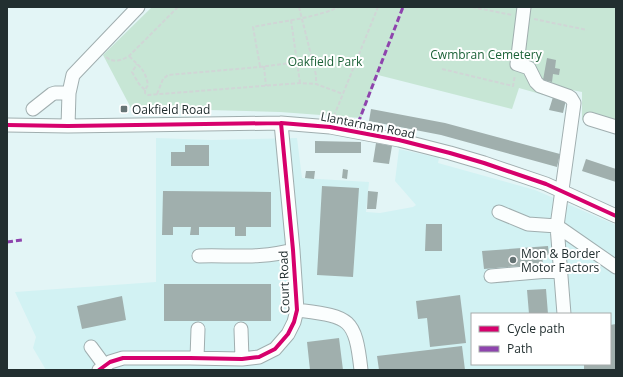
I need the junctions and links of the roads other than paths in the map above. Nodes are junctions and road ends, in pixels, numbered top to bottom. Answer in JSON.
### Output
{"nodes":[{"id":1,"x":138,"y":7,"type":"edge"},
{"id":2,"x":524,"y":7,"type":"edge"},
{"id":3,"x":69,"y":93,"type":"junction"},
{"id":4,"x":33,"y":109,"type":"dead end"},
{"id":5,"x":590,"y":119,"type":"dead end"},
{"id":6,"x":281,"y":123,"type":"junction"},
{"id":7,"x":7,"y":125,"type":"edge"},
{"id":8,"x":68,"y":126,"type":"junction"},
{"id":9,"x":616,"y":127,"type":"edge"},
{"id":10,"x":561,"y":190,"type":"junction"},
{"id":11,"x":499,"y":212,"type":"dead end"},
{"id":12,"x":616,"y":216,"type":"edge"},
{"id":13,"x":557,"y":226,"type":"junction"},
{"id":14,"x":294,"y":250,"type":"junction"},
{"id":15,"x":198,"y":256,"type":"dead end"},
{"id":16,"x":616,"y":267,"type":"edge"},
{"id":17,"x":560,"y":270,"type":"junction"},
{"id":18,"x":491,"y":276,"type":"dead end"},
{"id":19,"x":297,"y":310,"type":"junction"},
{"id":20,"x":564,"y":313,"type":"edge"},
{"id":21,"x":198,"y":329,"type":"dead end"},
{"id":22,"x":241,"y":329,"type":"dead end"},
{"id":23,"x":91,"y":347,"type":"dead end"},
{"id":24,"x":242,"y":359,"type":"junction"},
{"id":25,"x":192,"y":362,"type":"edge"},
{"id":26,"x":102,"y":368,"type":"edge"},
{"id":27,"x":361,"y":370,"type":"edge"}],
"edges":[{"from":1,"to":3,"type":"street"},
{"from":2,"to":10,"type":"street"},
{"from":3,"to":4,"type":"street"},
{"from":3,"to":8,"type":"street"},
{"from":5,"to":9,"type":"street"},
{"from":6,"to":8,"type":"street","name":"Llantarnam Road"},
{"from":6,"to":10,"type":"street","name":"Llantarnam Road"},
{"from":6,"to":14,"type":"street","name":"Court Road"},
{"from":7,"to":8,"type":"street","name":"Llantarnam Road"},
{"from":10,"to":12,"type":"street","name":"Llantarnam Road"},
{"from":10,"to":13,"type":"street"},
{"from":11,"to":13,"type":"street"},
{"from":13,"to":16,"type":"street"},
{"from":13,"to":17,"type":"street"},
{"from":14,"to":15,"type":"street"},
{"from":14,"to":19,"type":"street","name":"Court Road"},
{"from":17,"to":18,"type":"street"},
{"from":17,"to":20,"type":"street"},
{"from":19,"to":24,"type":"street","name":"Court Road"},
{"from":19,"to":27,"type":"street"},
{"from":21,"to":25,"type":"street"},
{"from":22,"to":24,"type":"street"},
{"from":23,"to":26,"type":"street"},
{"from":24,"to":25,"type":"street","name":"Court Road"},
{"from":25,"to":26,"type":"street","name":"Court Road"}]}
